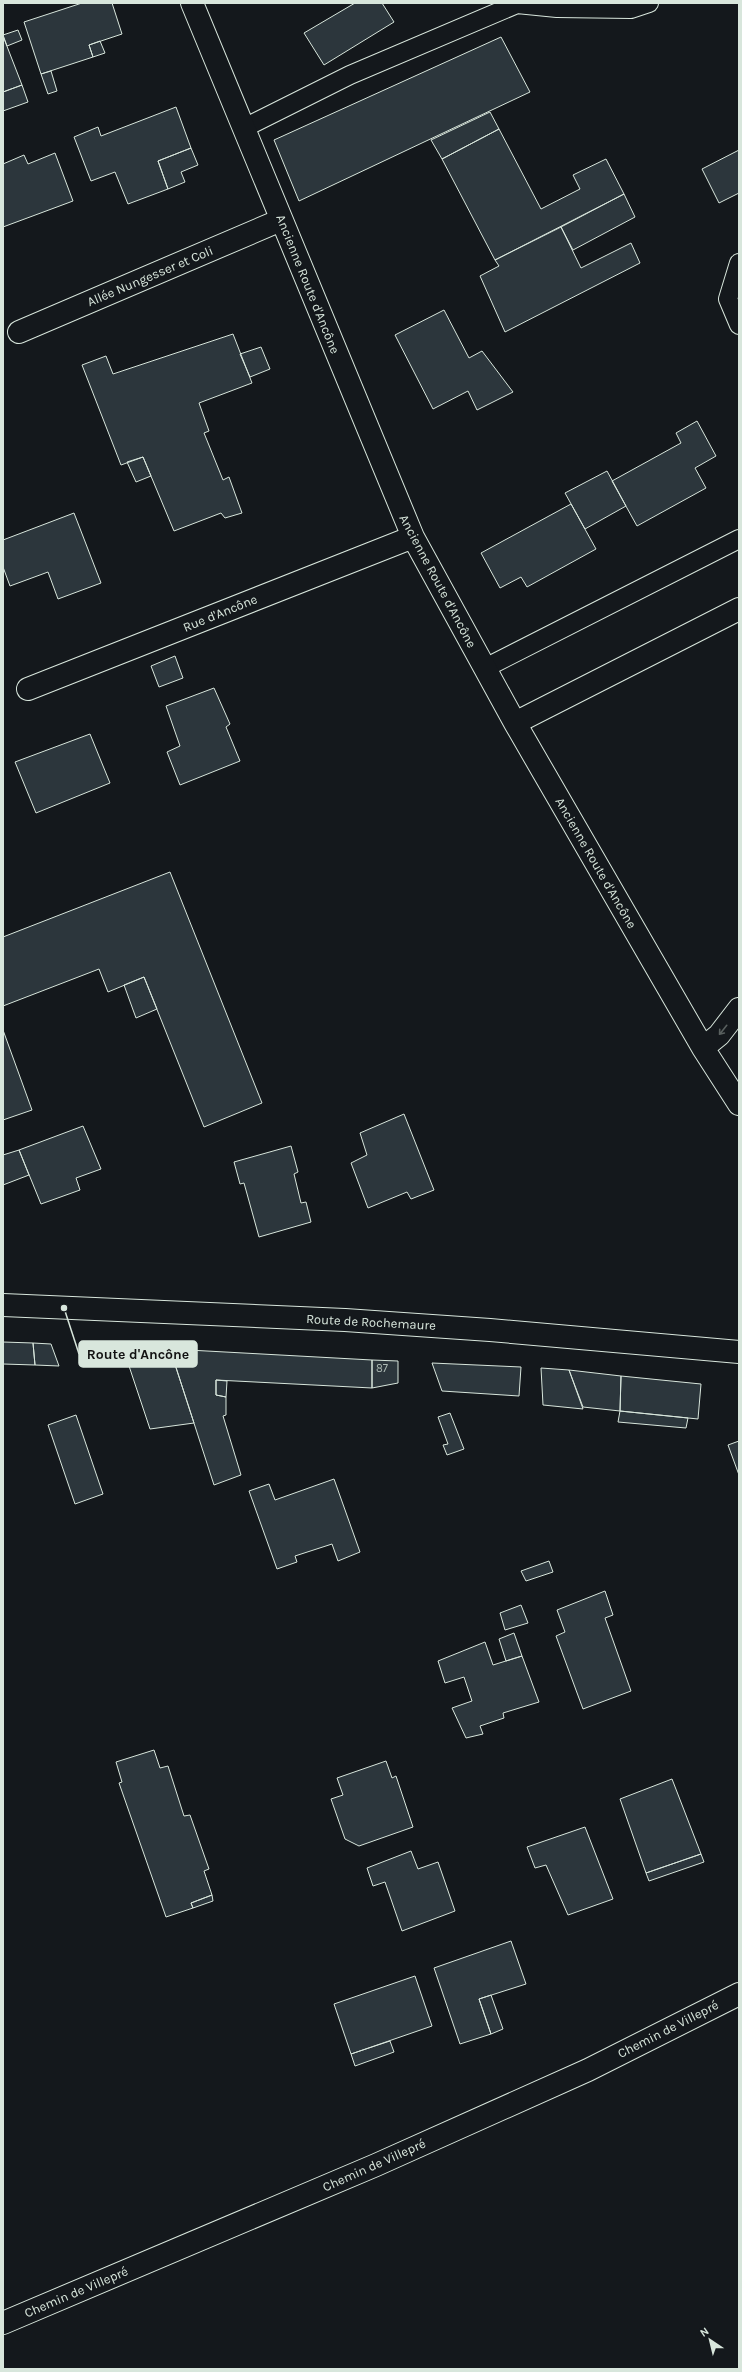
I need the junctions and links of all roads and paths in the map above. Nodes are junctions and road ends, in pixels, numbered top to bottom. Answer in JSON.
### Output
{"nodes":[{"id":1,"x":192,"y":3,"type":"edge"},
{"id":2,"x":649,"y":3,"type":"edge"},
{"id":3,"x":244,"y":128,"type":"junction"},
{"id":4,"x":282,"y":220,"type":"junction"},
{"id":5,"x":739,"y":264,"type":"edge"},
{"id":6,"x":739,"y":325,"type":"edge"},
{"id":7,"x":19,"y":332,"type":"dead end"},
{"id":8,"x":413,"y":538,"type":"junction"},
{"id":9,"x":739,"y":539,"type":"edge"},
{"id":10,"x":739,"y":609,"type":"edge"},
{"id":11,"x":485,"y":668,"type":"junction"},
{"id":12,"x":28,"y":689,"type":"dead end"},
{"id":13,"x":515,"y":723,"type":"junction"},
{"id":14,"x":739,"y":1009,"type":"edge"},
{"id":15,"x":703,"y":1048,"type":"junction"},
{"id":16,"x":739,"y":1104,"type":"edge"},
{"id":17,"x":3,"y":1305,"type":"edge"},
{"id":18,"x":739,"y":1352,"type":"edge"},
{"id":19,"x":739,"y":1994,"type":"edge"},
{"id":20,"x":3,"y":2323,"type":"edge"}],
"edges":[{"from":1,"to":3,"type":"street","name":"Ancienne Route d'Ancône"},
{"from":2,"to":3,"type":"lane"},
{"from":3,"to":4,"type":"street","name":"Ancienne Route d'Ancône"},
{"from":4,"to":7,"type":"street","name":"Allée Nungesser et Coli"},
{"from":4,"to":8,"type":"street","name":"Ancienne Route d'Ancône"},
{"from":5,"to":6,"type":"lane"},
{"from":8,"to":11,"type":"street","name":"Ancienne Route d'Ancône"},
{"from":8,"to":12,"type":"street","name":"Rue d'Ancône"},
{"from":9,"to":11,"type":"lane"},
{"from":10,"to":13,"type":"street"},
{"from":11,"to":13,"type":"street","name":"Ancienne Route d'Ancône"},
{"from":13,"to":15,"type":"street","name":"Ancienne Route d'Ancône"},
{"from":14,"to":15,"type":"street","one_way":true},
{"from":15,"to":16,"type":"street","name":"Ancienne Route d'Ancône"},
{"from":17,"to":18,"type":"street","name":"Route de Rochemaure"},
{"from":19,"to":20,"type":"street","name":"Chemin de Villepré"}]}
